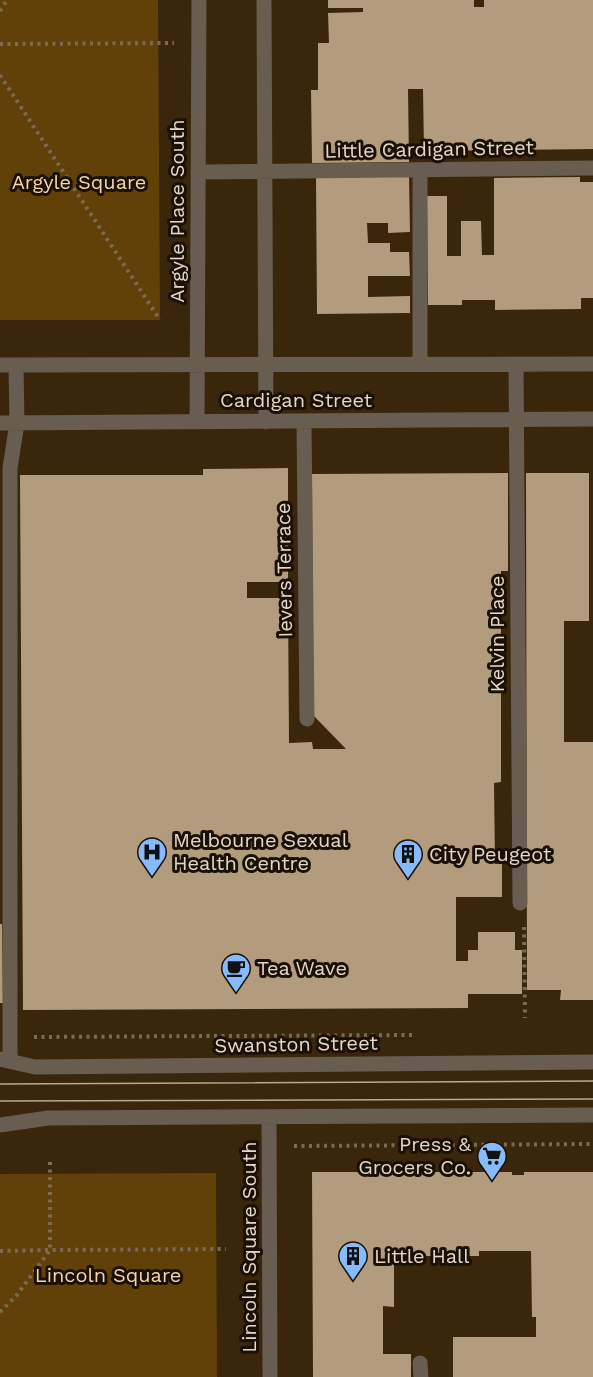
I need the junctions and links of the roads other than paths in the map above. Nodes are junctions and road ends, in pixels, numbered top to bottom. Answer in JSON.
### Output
{"nodes":[{"id":1,"x":199,"y":0,"type":"edge"},
{"id":2,"x":264,"y":0,"type":"edge"},
{"id":3,"x":593,"y":168,"type":"edge"},
{"id":4,"x":420,"y":171,"type":"junction"},
{"id":5,"x":198,"y":172,"type":"junction"},
{"id":6,"x":266,"y":172,"type":"junction"},
{"id":7,"x":198,"y":364,"type":"junction"},
{"id":8,"x":420,"y":364,"type":"junction"},
{"id":9,"x":516,"y":364,"type":"junction"},
{"id":10,"x":593,"y":364,"type":"edge"},
{"id":11,"x":0,"y":365,"type":"edge"},
{"id":12,"x":16,"y":365,"type":"junction"},
{"id":13,"x":265,"y":365,"type":"junction"},
{"id":14,"x":517,"y":419,"type":"junction"},
{"id":15,"x":593,"y":419,"type":"edge"},
{"id":16,"x":304,"y":421,"type":"junction"},
{"id":17,"x":197,"y":422,"type":"junction"},
{"id":18,"x":266,"y":422,"type":"junction"},
{"id":19,"x":0,"y":423,"type":"edge"},
{"id":20,"x":16,"y":423,"type":"junction"},
{"id":21,"x":307,"y":719,"type":"dead end"},
{"id":22,"x":520,"y":903,"type":"road end"},
{"id":23,"x":5,"y":1060,"type":"edge"},
{"id":24,"x":593,"y":1062,"type":"edge"},
{"id":25,"x":593,"y":1114,"type":"edge"},
{"id":26,"x":269,"y":1117,"type":"junction"},
{"id":27,"x":0,"y":1125,"type":"edge"},
{"id":28,"x":270,"y":1377,"type":"edge"}],
"edges":[{"from":1,"to":5,"type":"street","name":"Argyle Place South"},
{"from":2,"to":6,"type":"street"},
{"from":3,"to":4,"type":"street","name":"Little Cardigan Street"},
{"from":4,"to":6,"type":"street","name":"Little Cardigan Street"},
{"from":4,"to":8,"type":"street"},
{"from":5,"to":6,"type":"street","name":"Little Cardigan Street"},
{"from":5,"to":7,"type":"street","name":"Argyle Place South"},
{"from":6,"to":13,"type":"street"},
{"from":7,"to":12,"type":"street","name":"Cardigan Street"},
{"from":7,"to":13,"type":"street","name":"Cardigan Street"},
{"from":7,"to":17,"type":"street","name":"Argyle Place South"},
{"from":8,"to":9,"type":"street","name":"Cardigan Street"},
{"from":8,"to":13,"type":"street","name":"Cardigan Street"},
{"from":9,"to":10,"type":"street","name":"Cardigan Street"},
{"from":9,"to":14,"type":"street","name":"Kelvin Place"},
{"from":11,"to":12,"type":"street","name":"Cardigan Street"},
{"from":12,"to":20,"type":"street"},
{"from":13,"to":18,"type":"street"},
{"from":14,"to":15,"type":"street","name":"Cardigan Street"},
{"from":14,"to":16,"type":"street","name":"Cardigan Street"},
{"from":14,"to":22,"type":"street","name":"Kelvin Place"},
{"from":16,"to":18,"type":"street","name":"Cardigan Street"},
{"from":16,"to":21,"type":"street","name":"Ievers Terrace"},
{"from":17,"to":18,"type":"street","name":"Cardigan Street"},
{"from":17,"to":20,"type":"street","name":"Cardigan Street"},
{"from":19,"to":20,"type":"street","name":"Cardigan Street"},
{"from":20,"to":23,"type":"street"},
{"from":23,"to":24,"type":"street","name":"Swanston Street"},
{"from":25,"to":26,"type":"street"},
{"from":26,"to":27,"type":"street"},
{"from":26,"to":28,"type":"street","name":"Lincoln Square South"}]}
